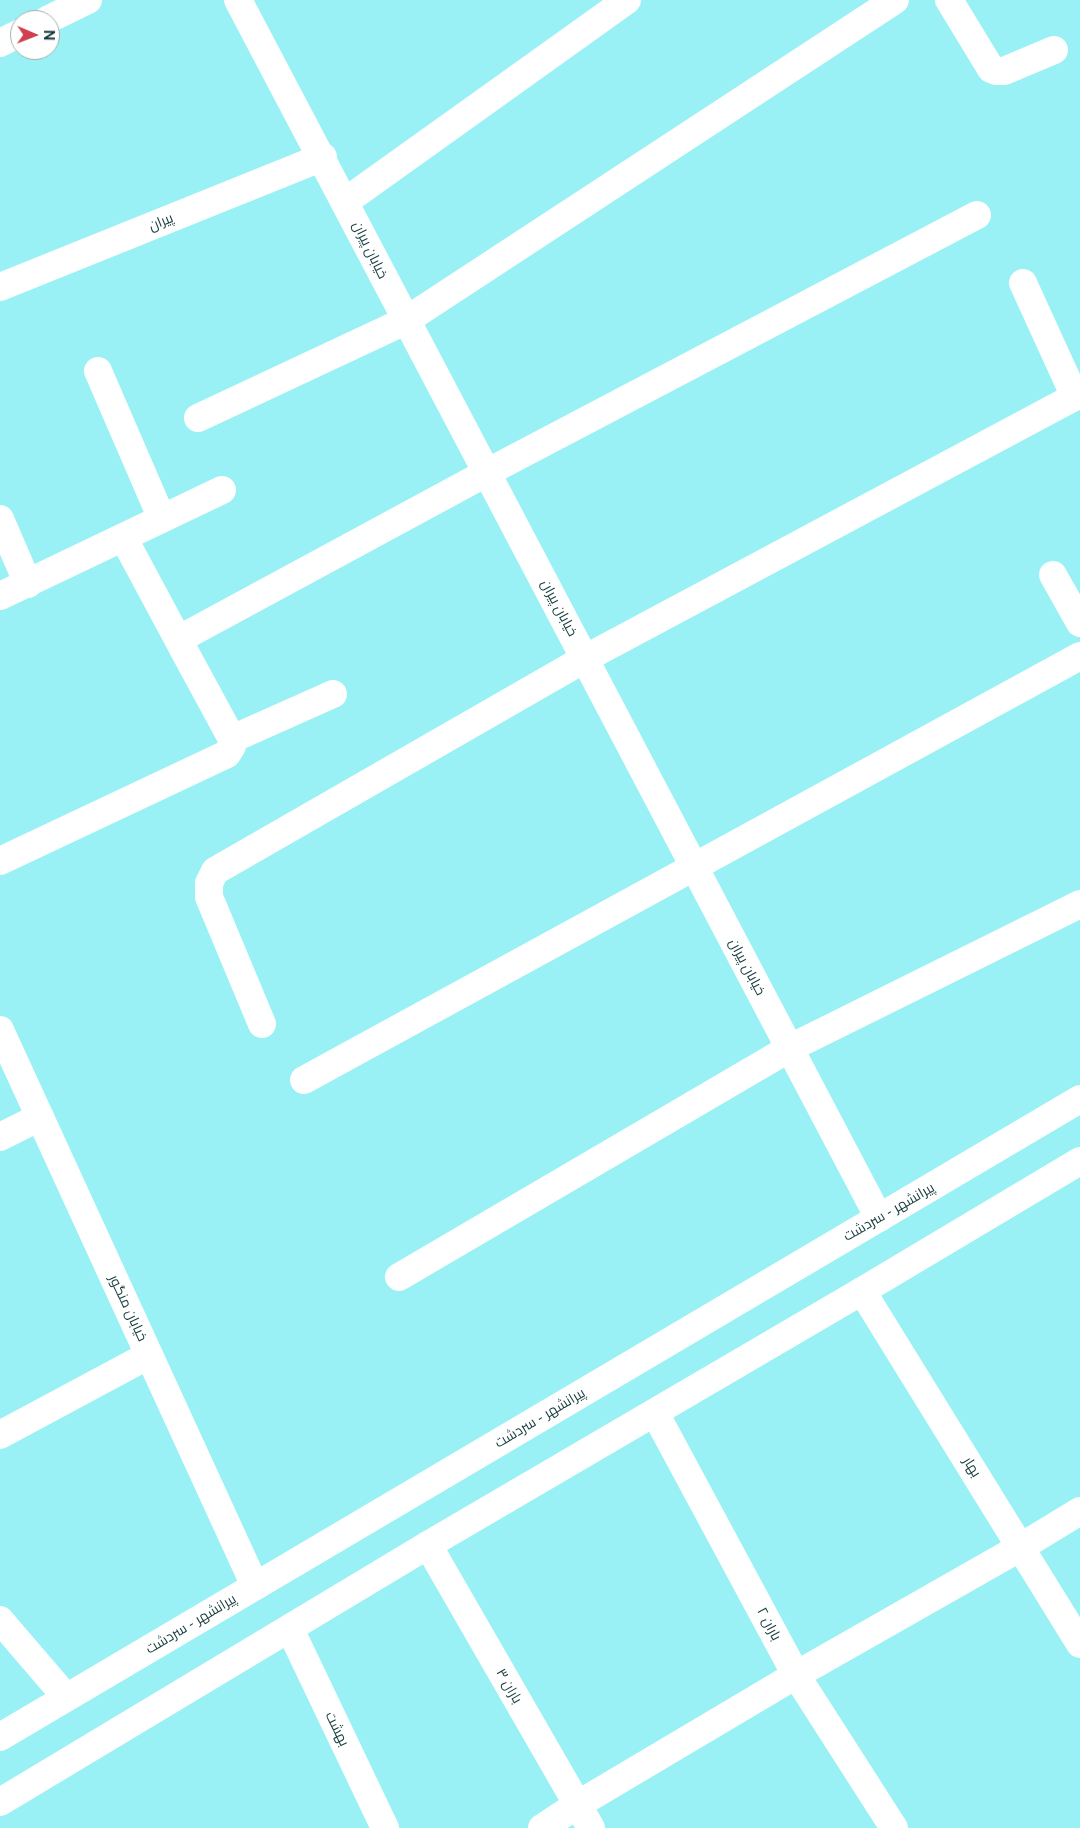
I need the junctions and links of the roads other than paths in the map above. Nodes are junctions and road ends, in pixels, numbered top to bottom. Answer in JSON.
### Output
{"nodes":[{"id":1,"x":88,"y":0,"type":"edge"},
{"id":2,"x":238,"y":0,"type":"edge"},
{"id":3,"x":627,"y":0,"type":"edge"},
{"id":4,"x":895,"y":0,"type":"edge"},
{"id":5,"x":949,"y":0,"type":"edge"},
{"id":6,"x":60,"y":14,"type":"edge"},
{"id":7,"x":1054,"y":50,"type":"dead end"},
{"id":8,"x":322,"y":157,"type":"junction"},
{"id":9,"x":346,"y":201,"type":"junction"},
{"id":10,"x":977,"y":215,"type":"dead end"},
{"id":11,"x":1022,"y":282,"type":"dead end"},
{"id":12,"x":0,"y":287,"type":"edge"},
{"id":13,"x":405,"y":321,"type":"junction"},
{"id":14,"x":98,"y":371,"type":"dead end"},
{"id":15,"x":1077,"y":395,"type":"edge"},
{"id":16,"x":198,"y":418,"type":"dead end"},
{"id":17,"x":488,"y":472,"type":"junction"},
{"id":18,"x":222,"y":490,"type":"dead end"},
{"id":19,"x":0,"y":518,"type":"edge"},
{"id":20,"x":162,"y":519,"type":"junction"},
{"id":21,"x":123,"y":537,"type":"junction"},
{"id":22,"x":1052,"y":575,"type":"dead end"},
{"id":23,"x":28,"y":584,"type":"junction"},
{"id":24,"x":0,"y":596,"type":"edge"},
{"id":25,"x":1080,"y":623,"type":"edge"},
{"id":26,"x":181,"y":645,"type":"junction"},
{"id":27,"x":1080,"y":656,"type":"edge"},
{"id":28,"x":586,"y":658,"type":"junction"},
{"id":29,"x":333,"y":694,"type":"dead end"},
{"id":30,"x":232,"y":739,"type":"junction"},
{"id":31,"x":0,"y":860,"type":"edge"},
{"id":32,"x":695,"y":867,"type":"junction"},
{"id":33,"x":1080,"y":904,"type":"edge"},
{"id":34,"x":262,"y":1024,"type":"dead end"},
{"id":35,"x":0,"y":1030,"type":"edge"},
{"id":36,"x":790,"y":1048,"type":"junction"},
{"id":37,"x":304,"y":1080,"type":"dead end"},
{"id":38,"x":1080,"y":1099,"type":"edge"},
{"id":39,"x":40,"y":1117,"type":"junction"},
{"id":40,"x":0,"y":1137,"type":"edge"},
{"id":41,"x":1080,"y":1160,"type":"edge"},
{"id":42,"x":879,"y":1218,"type":"junction"},
{"id":43,"x":399,"y":1277,"type":"dead end"},
{"id":44,"x":862,"y":1291,"type":"junction"},
{"id":45,"x":149,"y":1355,"type":"junction"},
{"id":46,"x":655,"y":1413,"type":"junction"},
{"id":47,"x":0,"y":1435,"type":"edge"},
{"id":48,"x":1080,"y":1511,"type":"edge"},
{"id":49,"x":428,"y":1544,"type":"junction"},
{"id":50,"x":1021,"y":1547,"type":"junction"},
{"id":51,"x":255,"y":1586,"type":"junction"},
{"id":52,"x":0,"y":1620,"type":"edge"},
{"id":53,"x":290,"y":1629,"type":"junction"},
{"id":54,"x":1080,"y":1644,"type":"edge"},
{"id":55,"x":796,"y":1674,"type":"junction"},
{"id":56,"x":66,"y":1698,"type":"junction"},
{"id":57,"x":0,"y":1737,"type":"edge"},
{"id":58,"x":0,"y":1802,"type":"edge"},
{"id":59,"x":577,"y":1805,"type":"junction"},
{"id":60,"x":385,"y":1828,"type":"edge"},
{"id":61,"x":542,"y":1828,"type":"edge"},
{"id":62,"x":591,"y":1828,"type":"edge"},
{"id":63,"x":894,"y":1828,"type":"edge"}],
"edges":[{"from":1,"to":6,"type":"street"},
{"from":2,"to":8,"type":"street","name":"خیابان پیران"},
{"from":3,"to":9,"type":"street"},
{"from":4,"to":13,"type":"street"},
{"from":5,"to":7,"type":"street"},
{"from":8,"to":9,"type":"street","name":"خیابان پیران"},
{"from":8,"to":12,"type":"street","name":"پیران"},
{"from":9,"to":13,"type":"street","name":"خیابان پیران"},
{"from":10,"to":17,"type":"street"},
{"from":11,"to":15,"type":"street"},
{"from":13,"to":16,"type":"street"},
{"from":13,"to":17,"type":"street","name":"خیابان پیران"},
{"from":14,"to":20,"type":"street"},
{"from":15,"to":28,"type":"street"},
{"from":17,"to":26,"type":"street"},
{"from":17,"to":28,"type":"street","name":"خیابان پیران"},
{"from":18,"to":20,"type":"street"},
{"from":19,"to":23,"type":"street"},
{"from":20,"to":21,"type":"street"},
{"from":21,"to":23,"type":"street"},
{"from":21,"to":26,"type":"street"},
{"from":22,"to":25,"type":"street"},
{"from":23,"to":24,"type":"street"},
{"from":26,"to":30,"type":"street"},
{"from":27,"to":32,"type":"street"},
{"from":28,"to":32,"type":"street","name":"خیابان پیران"},
{"from":28,"to":34,"type":"street"},
{"from":29,"to":30,"type":"street"},
{"from":30,"to":31,"type":"street"},
{"from":32,"to":36,"type":"street","name":"خیابان پیران"},
{"from":32,"to":37,"type":"street"},
{"from":33,"to":36,"type":"street"},
{"from":35,"to":39,"type":"street","name":"خیابان منگور"},
{"from":36,"to":42,"type":"street","name":"خیابان پیران"},
{"from":36,"to":43,"type":"street"},
{"from":38,"to":42,"type":"street","name":"پیرانشهر - سردشت"},
{"from":39,"to":40,"type":"street"},
{"from":39,"to":45,"type":"street","name":"خیابان منگور"},
{"from":41,"to":44,"type":"street"},
{"from":42,"to":51,"type":"street","name":"پیرانشهر - سردشت"},
{"from":44,"to":46,"type":"street"},
{"from":44,"to":50,"type":"street","name":"بهار"},
{"from":45,"to":47,"type":"street"},
{"from":45,"to":51,"type":"street","name":"خیابان منگور"},
{"from":46,"to":49,"type":"street"},
{"from":46,"to":55,"type":"street","name":"باران ۲"},
{"from":48,"to":50,"type":"street"},
{"from":49,"to":53,"type":"street"},
{"from":49,"to":59,"type":"street","name":"باران ۳"},
{"from":50,"to":54,"type":"street","name":"بهار"},
{"from":50,"to":55,"type":"street"},
{"from":51,"to":56,"type":"street","name":"پیرانشهر - سردشت"},
{"from":52,"to":56,"type":"street"},
{"from":53,"to":58,"type":"street"},
{"from":53,"to":60,"type":"street","name":"بهشت"},
{"from":55,"to":59,"type":"street"},
{"from":55,"to":63,"type":"street","name":"باران ۲"},
{"from":56,"to":57,"type":"street","name":"پیرانشهر - سردشت"},
{"from":59,"to":61,"type":"street"},
{"from":59,"to":62,"type":"street","name":"باران ۳"}]}
